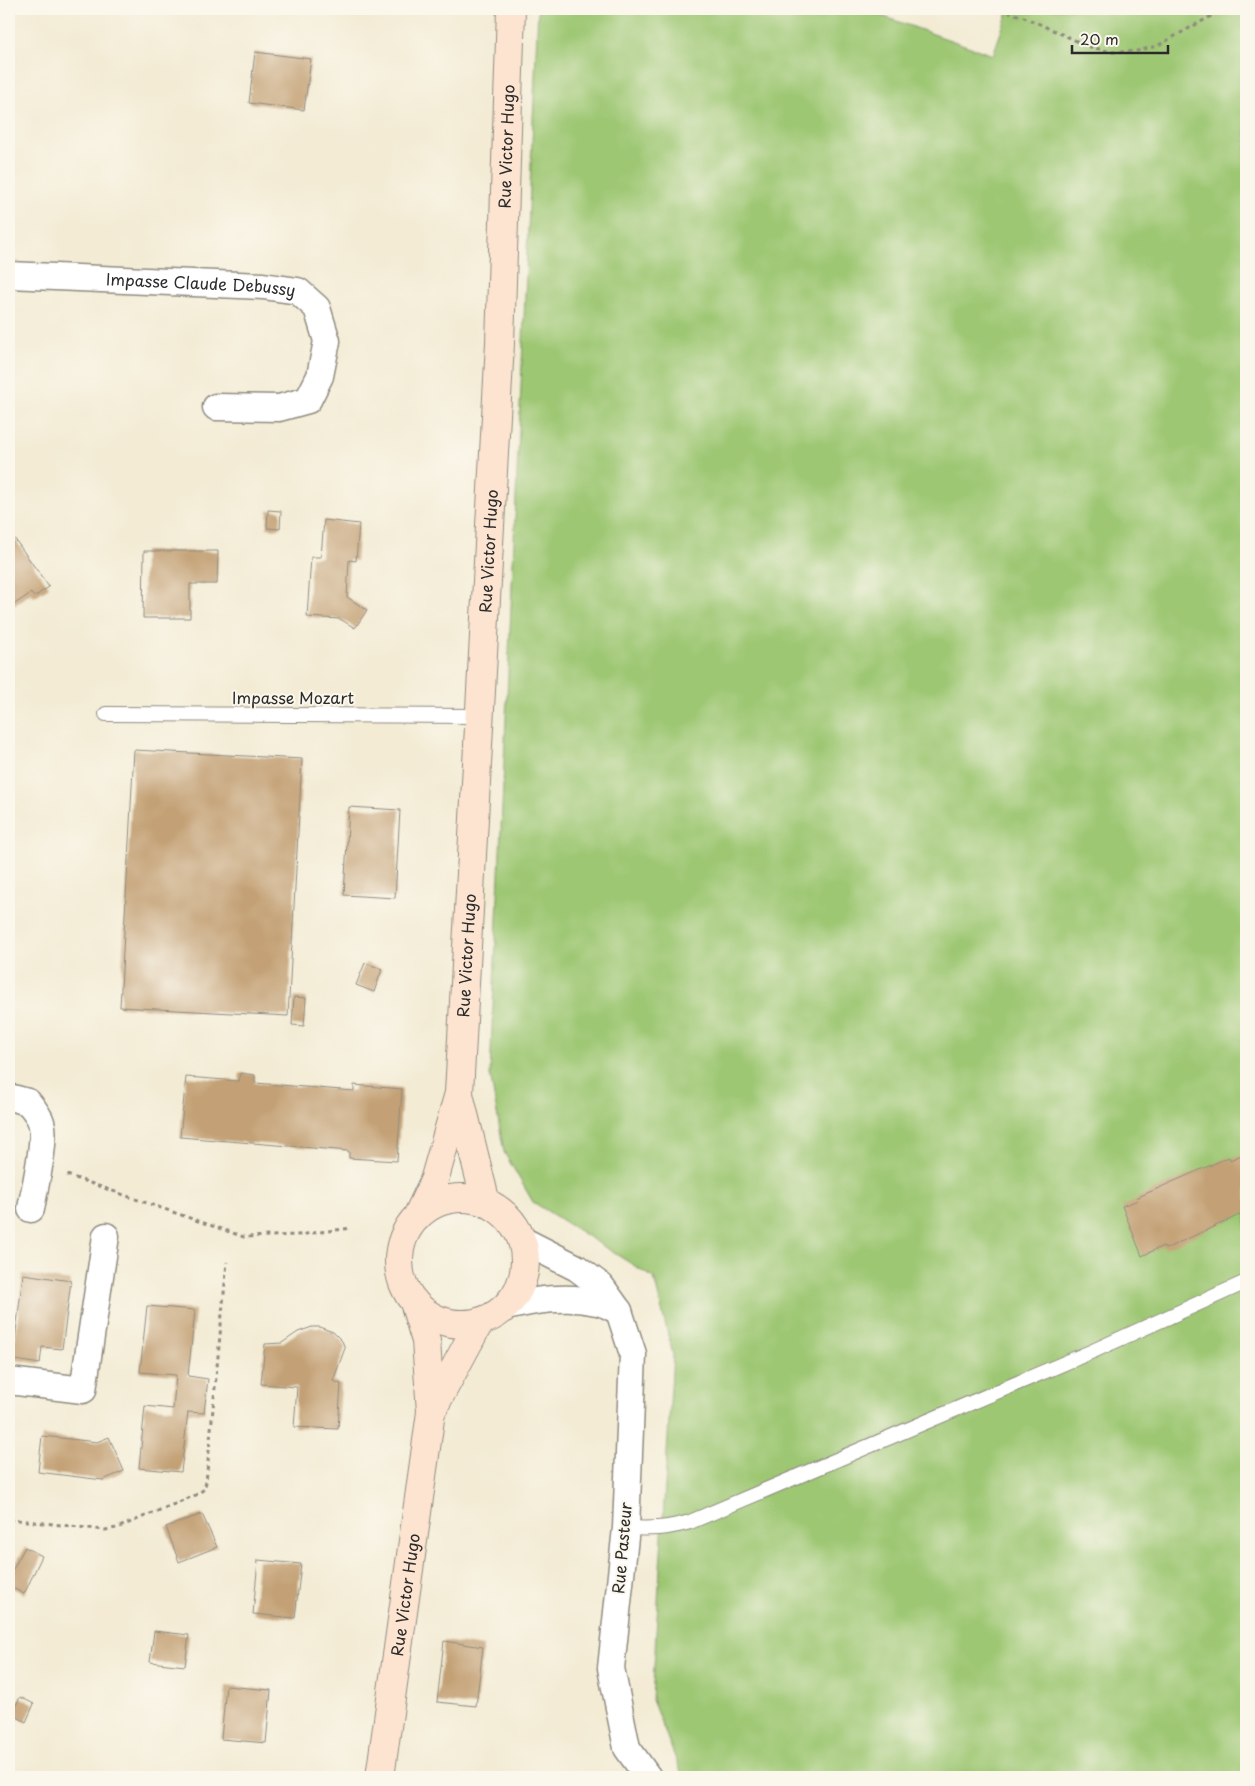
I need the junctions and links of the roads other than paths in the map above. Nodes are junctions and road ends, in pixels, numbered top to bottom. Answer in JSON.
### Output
{"nodes":[{"id":1,"x":511,"y":9,"type":"edge"},
{"id":2,"x":9,"y":274,"type":"edge"},
{"id":3,"x":216,"y":407,"type":"dead end"},
{"id":4,"x":106,"y":714,"type":"dead end"},
{"id":5,"x":479,"y":716,"type":"junction"},
{"id":6,"x":9,"y":1084,"type":"edge"},
{"id":7,"x":459,"y":1092,"type":"junction"},
{"id":8,"x":18,"y":1100,"type":"edge"},
{"id":9,"x":486,"y":1203,"type":"junction"},
{"id":10,"x":30,"y":1209,"type":"dead end"},
{"id":11,"x":417,"y":1217,"type":"junction"},
{"id":12,"x":106,"y":1236,"type":"dead end"},
{"id":13,"x":522,"y":1240,"type":"junction"},
{"id":14,"x":1246,"y":1282,"type":"edge"},
{"id":15,"x":414,"y":1302,"type":"junction"},
{"id":16,"x":506,"y":1307,"type":"junction"},
{"id":17,"x":618,"y":1312,"type":"junction"},
{"id":18,"x":479,"y":1323,"type":"junction"},
{"id":19,"x":9,"y":1381,"type":"edge"},
{"id":20,"x":431,"y":1412,"type":"junction"},
{"id":21,"x":626,"y":1528,"type":"junction"},
{"id":22,"x":380,"y":1777,"type":"edge"},
{"id":23,"x":648,"y":1777,"type":"edge"}],
"edges":[{"from":1,"to":5,"type":"street","name":"Rue Victor Hugo"},
{"from":2,"to":3,"type":"street","name":"Impasse Claude Debussy"},
{"from":4,"to":5,"type":"lane","name":"Impasse Mozart"},
{"from":5,"to":7,"type":"street","name":"Rue Victor Hugo"},
{"from":6,"to":8,"type":"street"},
{"from":7,"to":9,"type":"street","name":"Rue Victor Hugo"},
{"from":7,"to":11,"type":"street","name":"Rue Victor Hugo"},
{"from":8,"to":10,"type":"street"},
{"from":9,"to":11,"type":"street"},
{"from":9,"to":13,"type":"street"},
{"from":11,"to":15,"type":"street"},
{"from":12,"to":19,"type":"street"},
{"from":13,"to":16,"type":"street"},
{"from":13,"to":17,"type":"street","name":"Rue Pasteur"},
{"from":14,"to":21,"type":"lane"},
{"from":15,"to":18,"type":"street"},
{"from":15,"to":20,"type":"street","name":"Rue Victor Hugo"},
{"from":16,"to":17,"type":"street"},
{"from":16,"to":18,"type":"street"},
{"from":17,"to":21,"type":"street","name":"Rue Pasteur"},
{"from":18,"to":20,"type":"street","name":"Rue Victor Hugo"},
{"from":20,"to":22,"type":"street","name":"Rue Victor Hugo"},
{"from":21,"to":23,"type":"street","name":"Rue Pasteur"}]}
